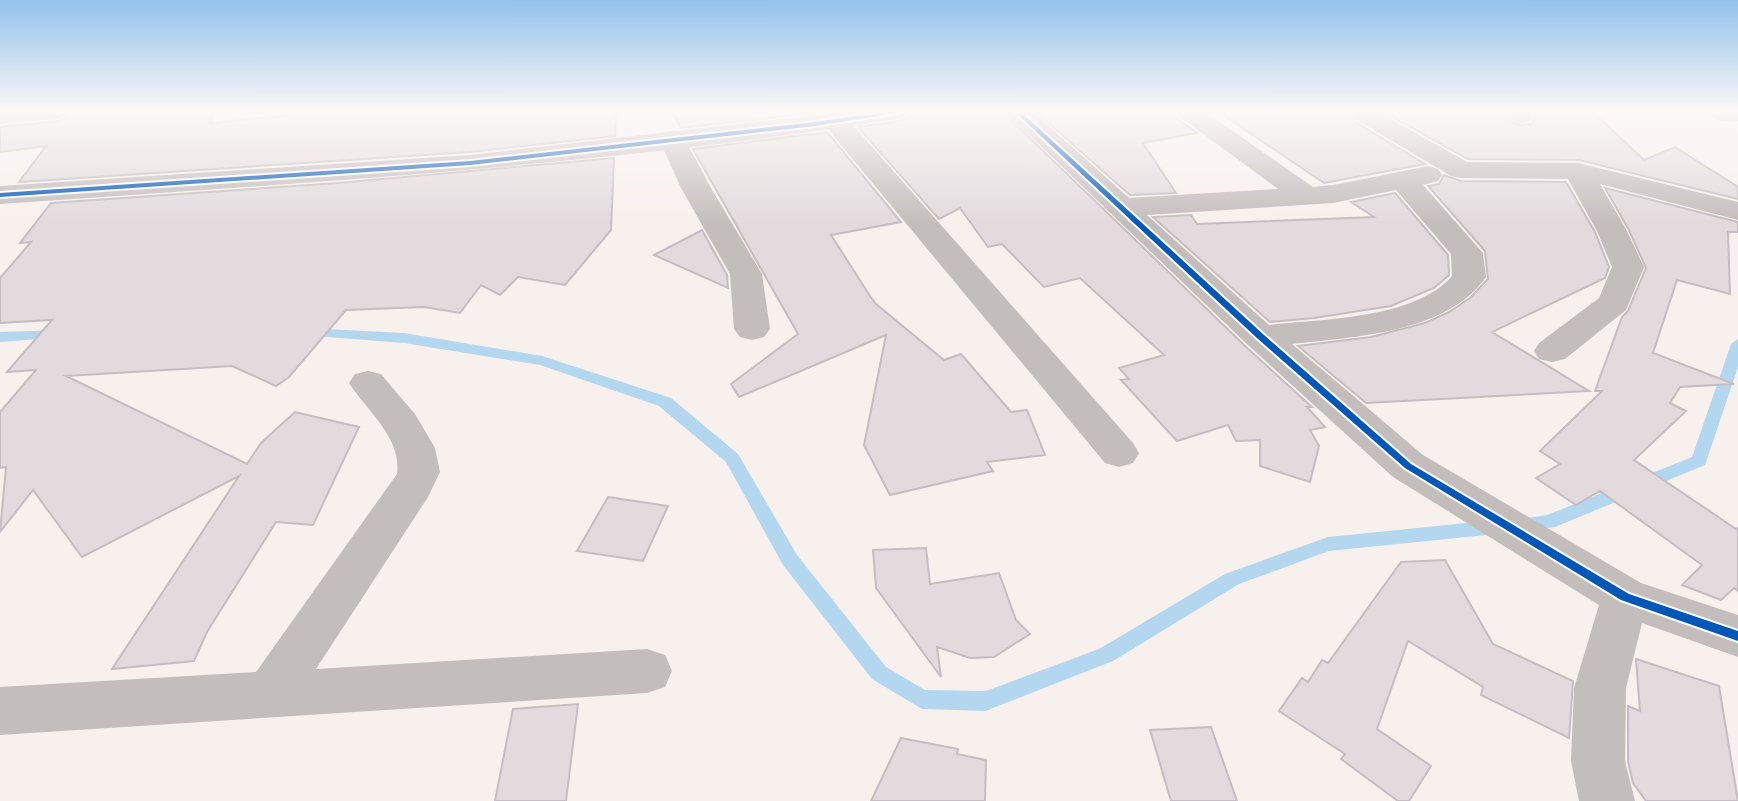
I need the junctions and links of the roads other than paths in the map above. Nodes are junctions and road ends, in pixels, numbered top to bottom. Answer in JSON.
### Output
{"nodes":[{"id":1,"x":593,"y":148,"type":"edge"},
{"id":2,"x":677,"y":148,"type":"edge"},
{"id":3,"x":847,"y":148,"type":"edge"},
{"id":4,"x":1057,"y":148,"type":"edge"},
{"id":5,"x":1241,"y":148,"type":"edge"},
{"id":6,"x":1424,"y":148,"type":"edge"},
{"id":7,"x":1461,"y":170,"type":"junction"},
{"id":8,"x":1578,"y":171,"type":"junction"},
{"id":9,"x":1403,"y":180,"type":"junction"},
{"id":10,"x":0,"y":195,"type":"edge"},
{"id":11,"x":1307,"y":195,"type":"junction"},
{"id":12,"x":1121,"y":208,"type":"junction"},
{"id":13,"x":1738,"y":211,"type":"edge"},
{"id":14,"x":752,"y":329,"type":"dead end"},
{"id":15,"x":1261,"y":337,"type":"junction"},
{"id":16,"x":1552,"y":351,"type":"dead end"},
{"id":17,"x":368,"y":383,"type":"dead end"},
{"id":18,"x":1119,"y":453,"type":"dead end"},
{"id":19,"x":1625,"y":597,"type":"junction"},
{"id":20,"x":1738,"y":636,"type":"edge"},
{"id":21,"x":647,"y":671,"type":"dead end"},
{"id":22,"x":270,"y":694,"type":"junction"},
{"id":23,"x":0,"y":711,"type":"edge"},
{"id":24,"x":1607,"y":801,"type":"edge"}],
"edges":[{"from":1,"to":10,"type":"street"},
{"from":2,"to":14,"type":"street"},
{"from":3,"to":18,"type":"street"},
{"from":4,"to":12,"type":"street"},
{"from":5,"to":11,"type":"street"},
{"from":6,"to":7,"type":"street"},
{"from":7,"to":8,"type":"street"},
{"from":7,"to":9,"type":"street"},
{"from":8,"to":13,"type":"street"},
{"from":8,"to":16,"type":"street"},
{"from":9,"to":11,"type":"street"},
{"from":9,"to":15,"type":"street"},
{"from":11,"to":12,"type":"street"},
{"from":12,"to":15,"type":"street"},
{"from":15,"to":19,"type":"street"},
{"from":17,"to":22,"type":"street"},
{"from":19,"to":20,"type":"street"},
{"from":19,"to":24,"type":"street"},
{"from":21,"to":22,"type":"street"},
{"from":22,"to":23,"type":"street"}]}
